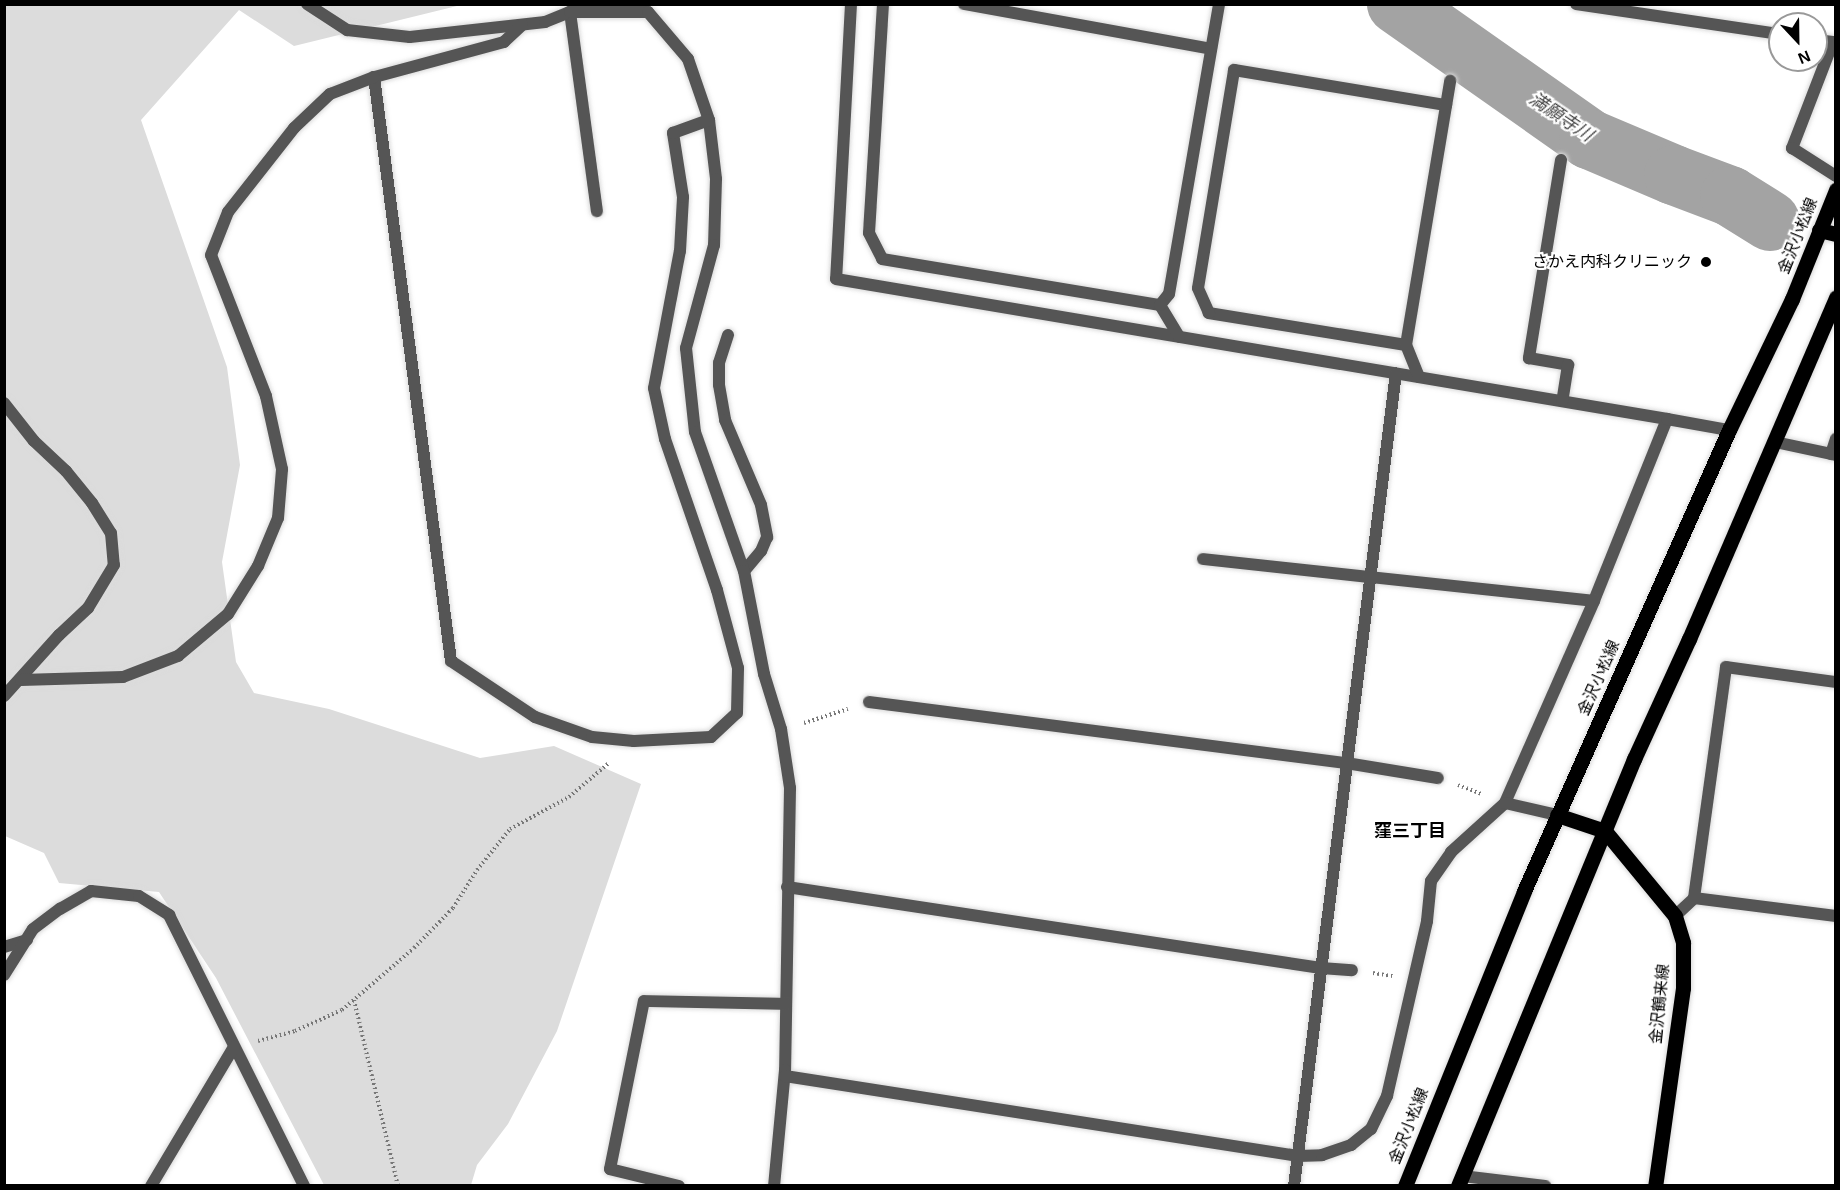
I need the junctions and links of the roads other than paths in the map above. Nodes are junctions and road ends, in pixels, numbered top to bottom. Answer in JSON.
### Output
{"nodes":[{"id":1,"x":307,"y":4,"type":"edge"},
{"id":2,"x":851,"y":4,"type":"edge"},
{"id":3,"x":883,"y":4,"type":"edge"},
{"id":4,"x":964,"y":4,"type":"edge"},
{"id":5,"x":1219,"y":4,"type":"edge"},
{"id":6,"x":1576,"y":4,"type":"edge"},
{"id":7,"x":570,"y":12,"type":"junction"},
{"id":8,"x":522,"y":25,"type":"junction"},
{"id":9,"x":1768,"y":32,"type":"edge"},
{"id":10,"x":1828,"y":41,"type":"edge"},
{"id":11,"x":1210,"y":49,"type":"junction"},
{"id":12,"x":1828,"y":55,"type":"edge"},
{"id":13,"x":1821,"y":72,"type":"edge"},
{"id":14,"x":374,"y":77,"type":"junction"},
{"id":15,"x":1450,"y":81,"type":"dead end"},
{"id":16,"x":1446,"y":105,"type":"junction"},
{"id":17,"x":709,"y":120,"type":"junction"},
{"id":18,"x":1561,"y":160,"type":"dead end"},
{"id":19,"x":1836,"y":176,"type":"edge"},
{"id":20,"x":1836,"y":190,"type":"edge"},
{"id":21,"x":597,"y":211,"type":"dead end"},
{"id":22,"x":1819,"y":230,"type":"junction"},
{"id":23,"x":1836,"y":234,"type":"edge"},
{"id":24,"x":1836,"y":297,"type":"edge"},
{"id":25,"x":1160,"y":304,"type":"junction"},
{"id":26,"x":728,"y":335,"type":"dead end"},
{"id":27,"x":1179,"y":337,"type":"junction"},
{"id":28,"x":1406,"y":345,"type":"junction"},
{"id":29,"x":1396,"y":373,"type":"junction"},
{"id":30,"x":1419,"y":377,"type":"junction"},
{"id":31,"x":1562,"y":401,"type":"junction"},
{"id":32,"x":4,"y":403,"type":"edge"},
{"id":33,"x":1667,"y":419,"type":"junction"},
{"id":34,"x":1730,"y":430,"type":"junction"},
{"id":35,"x":1836,"y":439,"type":"edge"},
{"id":36,"x":1775,"y":442,"type":"junction"},
{"id":37,"x":1833,"y":454,"type":"edge"},
{"id":38,"x":1203,"y":559,"type":"dead end"},
{"id":39,"x":744,"y":571,"type":"junction"},
{"id":40,"x":1370,"y":577,"type":"junction"},
{"id":41,"x":1593,"y":601,"type":"junction"},
{"id":42,"x":21,"y":680,"type":"junction"},
{"id":43,"x":1836,"y":682,"type":"edge"},
{"id":44,"x":4,"y":696,"type":"edge"},
{"id":45,"x":869,"y":702,"type":"road end"},
{"id":46,"x":1346,"y":762,"type":"junction"},
{"id":47,"x":1438,"y":778,"type":"road end"},
{"id":48,"x":1505,"y":803,"type":"junction"},
{"id":49,"x":1557,"y":814,"type":"junction"},
{"id":50,"x":1605,"y":831,"type":"junction"},
{"id":51,"x":787,"y":886,"type":"junction"},
{"id":52,"x":1694,"y":898,"type":"junction"},
{"id":53,"x":1674,"y":916,"type":"junction"},
{"id":54,"x":1836,"y":916,"type":"edge"},
{"id":55,"x":27,"y":940,"type":"junction"},
{"id":56,"x":4,"y":947,"type":"edge"},
{"id":57,"x":1321,"y":968,"type":"junction"},
{"id":58,"x":1352,"y":970,"type":"road end"},
{"id":59,"x":4,"y":975,"type":"edge"},
{"id":60,"x":786,"y":1004,"type":"junction"},
{"id":61,"x":234,"y":1047,"type":"junction"},
{"id":62,"x":785,"y":1076,"type":"junction"},
{"id":63,"x":1298,"y":1156,"type":"junction"},
{"id":64,"x":1460,"y":1181,"type":"edge"},
{"id":65,"x":150,"y":1185,"type":"edge"},
{"id":66,"x":304,"y":1185,"type":"edge"},
{"id":67,"x":679,"y":1185,"type":"edge"},
{"id":68,"x":774,"y":1185,"type":"edge"},
{"id":69,"x":1294,"y":1185,"type":"edge"},
{"id":70,"x":1405,"y":1185,"type":"edge"},
{"id":71,"x":1545,"y":1185,"type":"edge"},
{"id":72,"x":1655,"y":1185,"type":"edge"}],
"edges":[{"from":1,"to":8,"type":"street"},
{"from":2,"to":27,"type":"street"},
{"from":3,"to":25,"type":"street"},
{"from":4,"to":11,"type":"street"},
{"from":5,"to":11,"type":"street"},
{"from":6,"to":9,"type":"street"},
{"from":7,"to":8,"type":"street"},
{"from":7,"to":17,"type":"street"},
{"from":7,"to":21,"type":"street"},
{"from":8,"to":14,"type":"street"},
{"from":10,"to":12,"type":"street"},
{"from":11,"to":25,"type":"street"},
{"from":13,"to":19,"type":"street"},
{"from":14,"to":17,"type":"street"},
{"from":14,"to":42,"type":"street"},
{"from":15,"to":16,"type":"street"},
{"from":16,"to":28,"type":"street"},
{"from":16,"to":28,"type":"street"},
{"from":17,"to":39,"type":"street"},
{"from":18,"to":31,"type":"street"},
{"from":20,"to":22,"type":"main road","name":"金沢小松線"},
{"from":22,"to":23,"type":"main road"},
{"from":22,"to":34,"type":"main road","name":"金沢小松線"},
{"from":24,"to":36,"type":"main road"},
{"from":25,"to":27,"type":"street"},
{"from":26,"to":39,"type":"street"},
{"from":27,"to":29,"type":"street"},
{"from":28,"to":30,"type":"street"},
{"from":29,"to":30,"type":"street"},
{"from":29,"to":40,"type":"street"},
{"from":30,"to":31,"type":"street"},
{"from":31,"to":33,"type":"street"},
{"from":32,"to":42,"type":"street"},
{"from":33,"to":34,"type":"street"},
{"from":33,"to":41,"type":"street"},
{"from":34,"to":49,"type":"main road","name":"金沢小松線"},
{"from":35,"to":37,"type":"street"},
{"from":36,"to":37,"type":"street"},
{"from":36,"to":50,"type":"main road"},
{"from":38,"to":40,"type":"street"},
{"from":39,"to":51,"type":"street"},
{"from":40,"to":41,"type":"street"},
{"from":40,"to":46,"type":"street"},
{"from":41,"to":48,"type":"street"},
{"from":42,"to":44,"type":"street"},
{"from":43,"to":52,"type":"street"},
{"from":45,"to":46,"type":"street"},
{"from":46,"to":47,"type":"street"},
{"from":46,"to":57,"type":"street"},
{"from":48,"to":49,"type":"street"},
{"from":48,"to":63,"type":"street"},
{"from":49,"to":50,"type":"main road"},
{"from":49,"to":70,"type":"main road","name":"金沢小松線"},
{"from":50,"to":53,"type":"main road","name":"金沢鶴来線"},
{"from":50,"to":64,"type":"main road"},
{"from":51,"to":57,"type":"street"},
{"from":51,"to":60,"type":"street"},
{"from":52,"to":53,"type":"street"},
{"from":52,"to":54,"type":"street"},
{"from":53,"to":72,"type":"main road","name":"金沢鶴来線"},
{"from":55,"to":56,"type":"street"},
{"from":55,"to":59,"type":"street"},
{"from":55,"to":61,"type":"street"},
{"from":57,"to":58,"type":"street"},
{"from":57,"to":63,"type":"street"},
{"from":60,"to":62,"type":"street"},
{"from":60,"to":67,"type":"street"},
{"from":61,"to":65,"type":"street"},
{"from":61,"to":66,"type":"street"},
{"from":62,"to":63,"type":"street"},
{"from":62,"to":68,"type":"street"},
{"from":63,"to":69,"type":"street"},
{"from":64,"to":71,"type":"street"}]}
